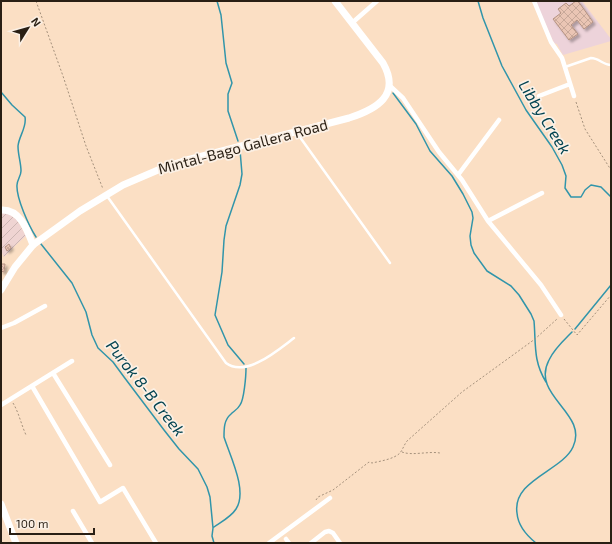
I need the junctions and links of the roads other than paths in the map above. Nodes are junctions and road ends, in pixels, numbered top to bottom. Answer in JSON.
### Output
{"nodes":[{"id":1,"x":335,"y":1,"type":"edge"},
{"id":2,"x":376,"y":1,"type":"edge"},
{"id":3,"x":534,"y":1,"type":"edge"},
{"id":4,"x":352,"y":23,"type":"junction"},
{"id":5,"x":611,"y":65,"type":"edge"},
{"id":6,"x":565,"y":67,"type":"junction"},
{"id":7,"x":570,"y":84,"type":"junction"},
{"id":8,"x":389,"y":85,"type":"junction"},
{"id":9,"x":538,"y":96,"type":"dead end"},
{"id":10,"x":574,"y":96,"type":"road end"},
{"id":11,"x":499,"y":120,"type":"dead end"},
{"id":12,"x":296,"y":132,"type":"junction"},
{"id":13,"x":458,"y":175,"type":"junction"},
{"id":14,"x":542,"y":193,"type":"dead end"},
{"id":15,"x":106,"y":195,"type":"junction"},
{"id":16,"x":1,"y":210,"type":"edge"},
{"id":17,"x":488,"y":221,"type":"junction"},
{"id":18,"x":33,"y":245,"type":"junction"},
{"id":19,"x":390,"y":263,"type":"dead end"},
{"id":20,"x":1,"y":290,"type":"edge"},
{"id":21,"x":45,"y":306,"type":"dead end"},
{"id":22,"x":561,"y":315,"type":"road end"},
{"id":23,"x":1,"y":328,"type":"edge"},
{"id":24,"x":294,"y":338,"type":"dead end"},
{"id":25,"x":72,"y":361,"type":"dead end"},
{"id":26,"x":53,"y":373,"type":"junction"},
{"id":27,"x":32,"y":386,"type":"junction"},
{"id":28,"x":1,"y":405,"type":"edge"},
{"id":29,"x":110,"y":465,"type":"dead end"},
{"id":30,"x":330,"y":498,"type":"dead end"},
{"id":31,"x":1,"y":504,"type":"edge"},
{"id":32,"x":72,"y":511,"type":"dead end"},
{"id":33,"x":16,"y":543,"type":"edge"},
{"id":34,"x":92,"y":543,"type":"edge"},
{"id":35,"x":156,"y":543,"type":"edge"},
{"id":36,"x":269,"y":543,"type":"edge"},
{"id":37,"x":311,"y":543,"type":"edge"},
{"id":38,"x":340,"y":543,"type":"edge"}],
"edges":[{"from":1,"to":4,"type":"main road"},
{"from":2,"to":4,"type":"street"},
{"from":3,"to":6,"type":"street"},
{"from":4,"to":8,"type":"main road"},
{"from":5,"to":6,"type":"lane"},
{"from":6,"to":7,"type":"street"},
{"from":7,"to":9,"type":"street"},
{"from":7,"to":10,"type":"street"},
{"from":8,"to":12,"type":"main road","name":"Mintal-Bago Gallera Road"},
{"from":8,"to":13,"type":"street"},
{"from":11,"to":13,"type":"street"},
{"from":12,"to":15,"type":"main road","name":"Mintal-Bago Gallera Road"},
{"from":12,"to":19,"type":"lane"},
{"from":13,"to":17,"type":"street"},
{"from":14,"to":17,"type":"street"},
{"from":15,"to":18,"type":"main road","name":"Mintal-Bago Gallera Road"},
{"from":15,"to":24,"type":"lane"},
{"from":16,"to":18,"type":"main road"},
{"from":17,"to":22,"type":"street"},
{"from":18,"to":20,"type":"main road","name":"Mintal-Bago Gallera Road"},
{"from":21,"to":23,"type":"street"},
{"from":25,"to":26,"type":"street"},
{"from":26,"to":27,"type":"street"},
{"from":26,"to":29,"type":"street"},
{"from":27,"to":28,"type":"street"},
{"from":27,"to":35,"type":"street"},
{"from":30,"to":36,"type":"street"},
{"from":31,"to":33,"type":"main road"},
{"from":32,"to":34,"type":"street"},
{"from":37,"to":38,"type":"street"}]}
